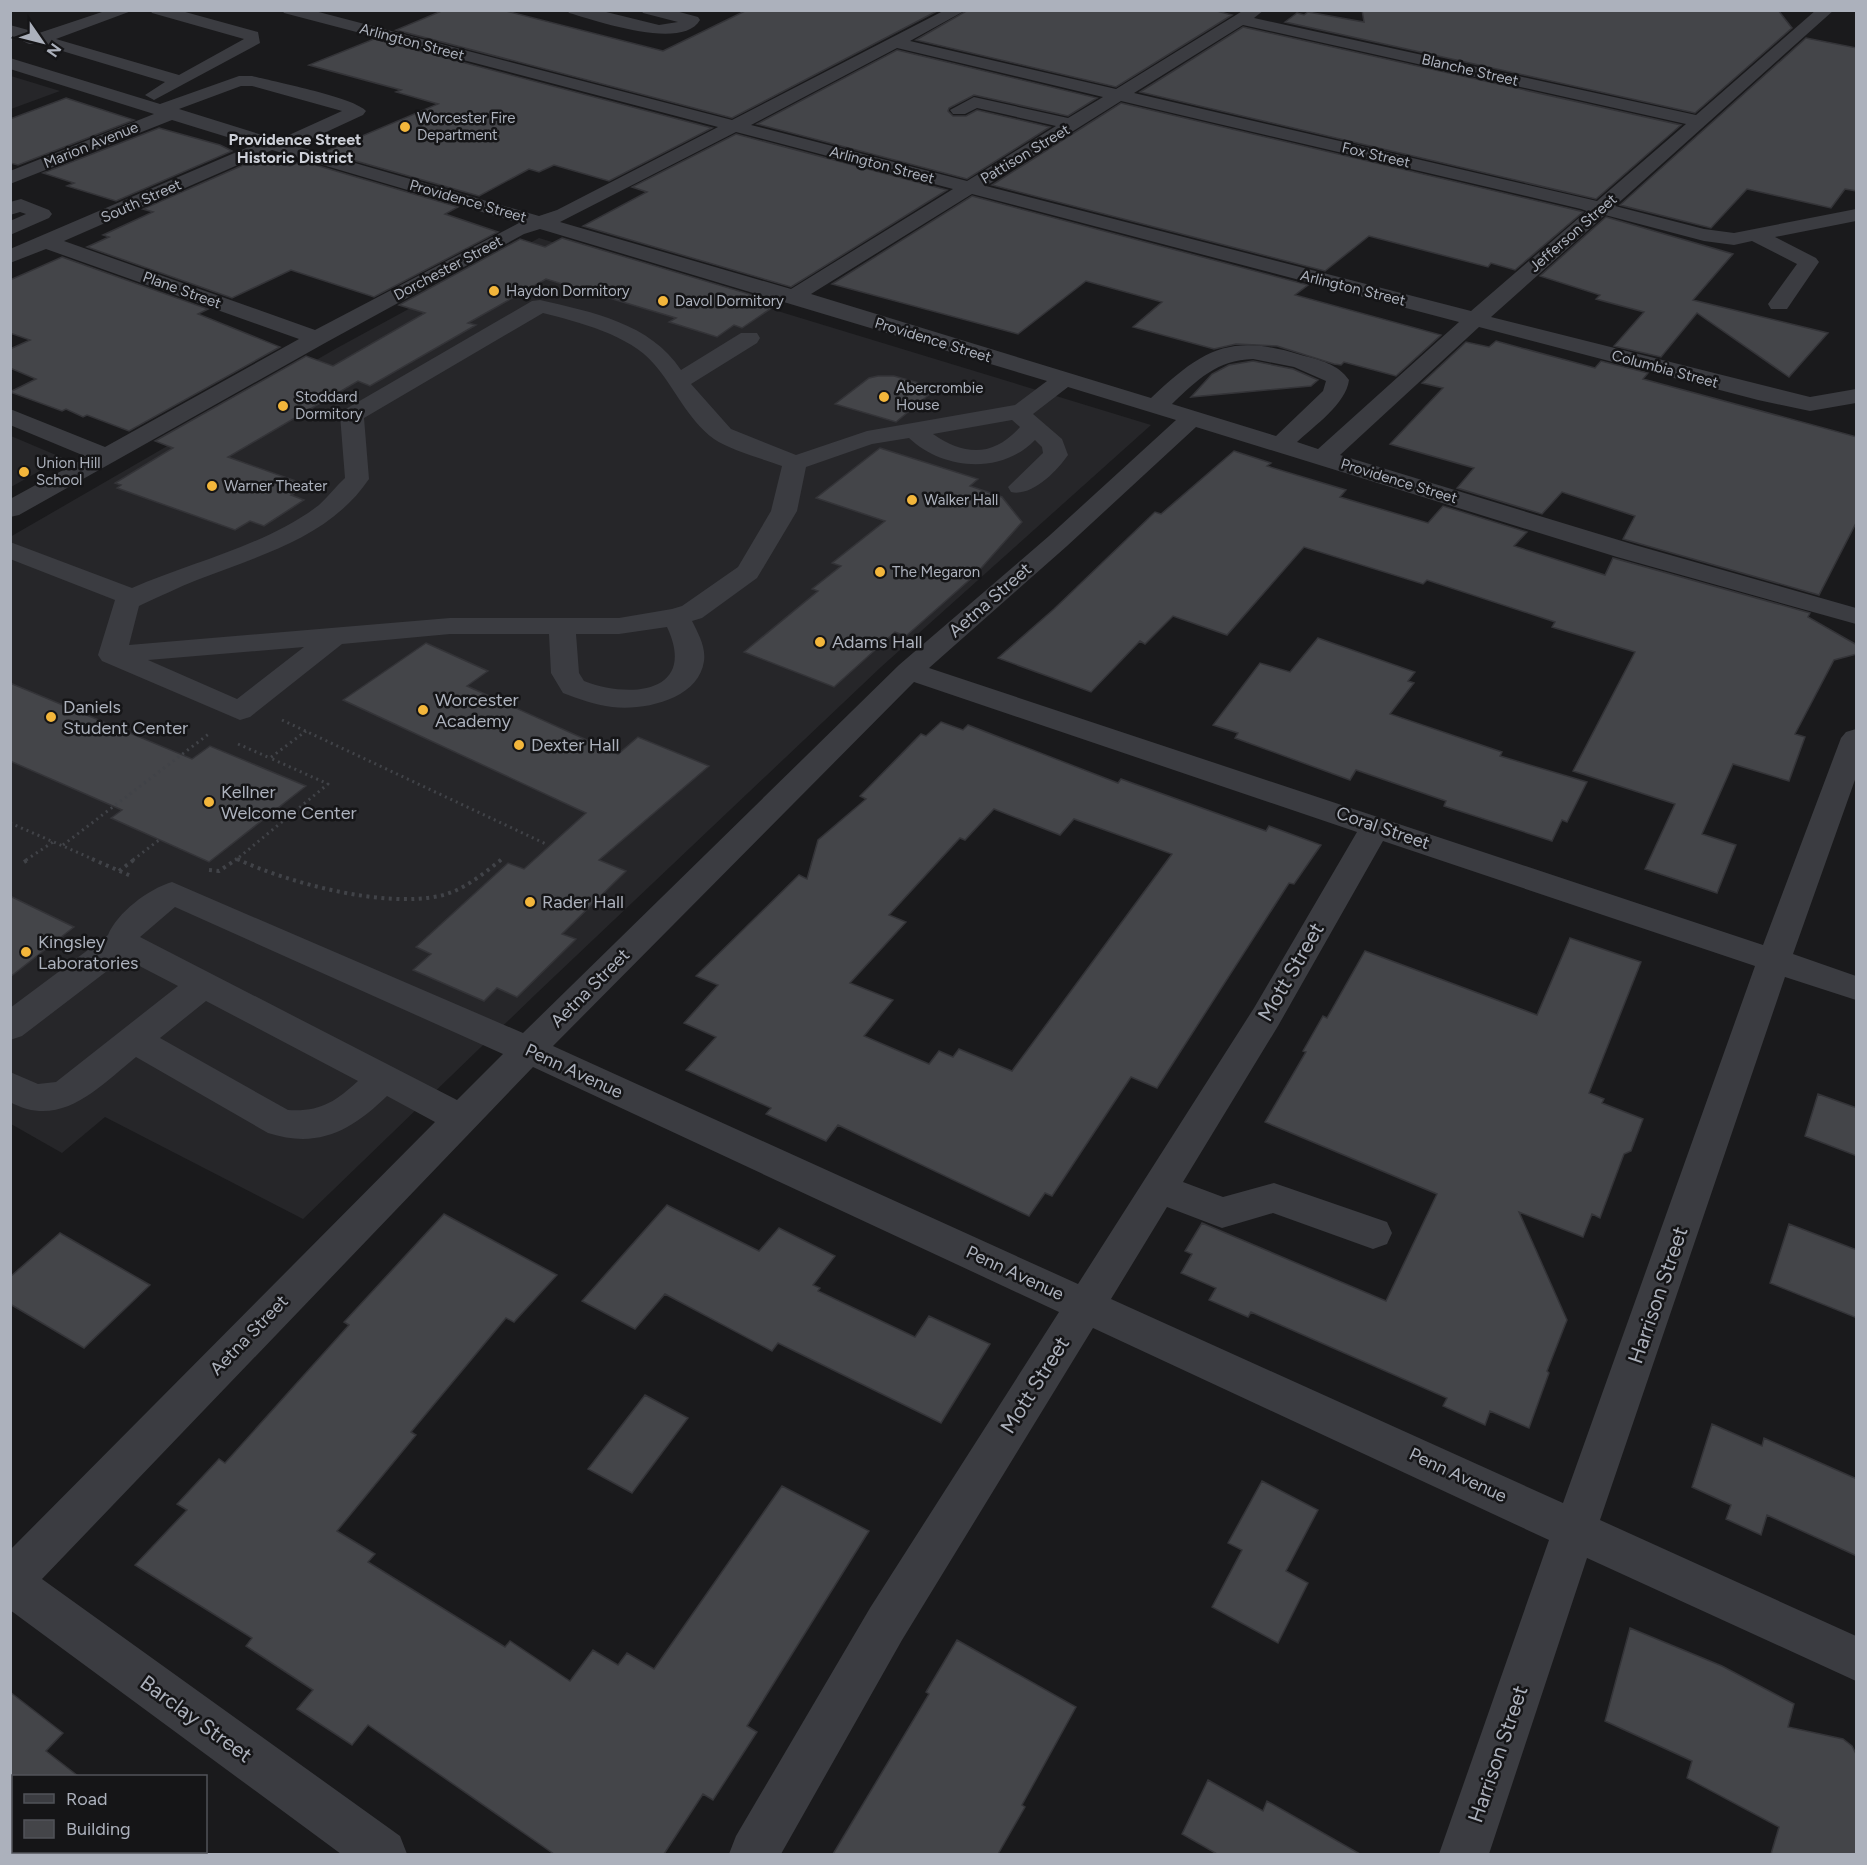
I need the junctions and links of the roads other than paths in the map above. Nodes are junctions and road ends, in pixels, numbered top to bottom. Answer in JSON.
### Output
{"nodes":[{"id":1,"x":126,"y":10,"type":"edge"},
{"id":2,"x":158,"y":10,"type":"edge"},
{"id":3,"x":290,"y":10,"type":"edge"},
{"id":4,"x":575,"y":10,"type":"edge"},
{"id":5,"x":649,"y":10,"type":"edge"},
{"id":6,"x":958,"y":10,"type":"edge"},
{"id":7,"x":1826,"y":10,"type":"edge"},
{"id":8,"x":1249,"y":15,"type":"edge"},
{"id":9,"x":10,"y":30,"type":"edge"},
{"id":10,"x":40,"y":39,"type":"junction"},
{"id":11,"x":896,"y":43,"type":"junction"},
{"id":12,"x":10,"y":49,"type":"edge"},
{"id":13,"x":10,"y":63,"type":"edge"},
{"id":14,"x":180,"y":81,"type":"junction"},
{"id":15,"x":1120,"y":96,"type":"junction"},
{"id":16,"x":136,"y":102,"type":"junction"},
{"id":17,"x":959,"y":110,"type":"dead end"},
{"id":18,"x":166,"y":112,"type":"junction"},
{"id":19,"x":1698,"y":121,"type":"junction"},
{"id":20,"x":1074,"y":125,"type":"junction"},
{"id":21,"x":734,"y":126,"type":"junction"},
{"id":22,"x":276,"y":145,"type":"junction"},
{"id":23,"x":10,"y":178,"type":"edge"},
{"id":24,"x":969,"y":188,"type":"junction"},
{"id":25,"x":14,"y":205,"type":"edge"},
{"id":26,"x":1603,"y":208,"type":"junction"},
{"id":27,"x":1857,"y":215,"type":"edge"},
{"id":28,"x":542,"y":222,"type":"junction"},
{"id":29,"x":10,"y":229,"type":"edge"},
{"id":30,"x":1756,"y":236,"type":"junction"},
{"id":31,"x":47,"y":242,"type":"junction"},
{"id":32,"x":10,"y":257,"type":"edge"},
{"id":33,"x":794,"y":296,"type":"junction"},
{"id":34,"x":1779,"y":304,"type":"dead end"},
{"id":35,"x":1475,"y":319,"type":"junction"},
{"id":36,"x":316,"y":338,"type":"junction"},
{"id":37,"x":749,"y":338,"type":"dead end"},
{"id":38,"x":1063,"y":380,"type":"junction"},
{"id":39,"x":678,"y":382,"type":"junction"},
{"id":40,"x":1857,"y":396,"type":"edge"},
{"id":41,"x":1154,"y":408,"type":"junction"},
{"id":42,"x":10,"y":416,"type":"edge"},
{"id":43,"x":1025,"y":419,"type":"junction"},
{"id":44,"x":1191,"y":419,"type":"junction"},
{"id":45,"x":913,"y":429,"type":"junction"},
{"id":46,"x":1281,"y":445,"type":"junction"},
{"id":47,"x":107,"y":456,"type":"junction"},
{"id":48,"x":1323,"y":458,"type":"junction"},
{"id":49,"x":795,"y":463,"type":"junction"},
{"id":50,"x":1020,"y":487,"type":"dead end"},
{"id":51,"x":10,"y":510,"type":"edge"},
{"id":52,"x":10,"y":550,"type":"edge"},
{"id":53,"x":133,"y":598,"type":"junction"},
{"id":54,"x":1857,"y":616,"type":"edge"},
{"id":55,"x":676,"y":617,"type":"junction"},
{"id":56,"x":562,"y":624,"type":"junction"},
{"id":57,"x":332,"y":638,"type":"junction"},
{"id":58,"x":112,"y":655,"type":"junction"},
{"id":59,"x":909,"y":670,"type":"junction"},
{"id":60,"x":1857,"y":738,"type":"edge"},
{"id":61,"x":1376,"y":825,"type":"junction"},
{"id":62,"x":122,"y":942,"type":"junction"},
{"id":63,"x":1774,"y":960,"type":"junction"},
{"id":64,"x":203,"y":985,"type":"junction"},
{"id":65,"x":1857,"y":988,"type":"edge"},
{"id":66,"x":10,"y":1027,"type":"edge"},
{"id":67,"x":134,"y":1039,"type":"junction"},
{"id":68,"x":528,"y":1050,"type":"junction"},
{"id":69,"x":384,"y":1078,"type":"junction"},
{"id":70,"x":10,"y":1085,"type":"edge"},
{"id":71,"x":462,"y":1119,"type":"junction"},
{"id":72,"x":1158,"y":1188,"type":"junction"},
{"id":73,"x":1372,"y":1233,"type":"dead end"},
{"id":74,"x":1085,"y":1305,"type":"junction"},
{"id":75,"x":1575,"y":1529,"type":"junction"},
{"id":76,"x":10,"y":1582,"type":"edge"},
{"id":77,"x":1857,"y":1659,"type":"edge"},
{"id":78,"x":382,"y":1854,"type":"edge"},
{"id":79,"x":754,"y":1854,"type":"edge"},
{"id":80,"x":1464,"y":1854,"type":"edge"}],
"edges":[{"from":1,"to":10,"type":"street"},
{"from":2,"to":14,"type":"street"},
{"from":3,"to":21,"type":"street","name":"Arlington Street"},
{"from":4,"to":5,"type":"street"},
{"from":6,"to":11,"type":"street","name":"Dorchester Street"},
{"from":7,"to":19,"type":"street","name":"Jefferson Street"},
{"from":8,"to":15,"type":"street","name":"Pattison Street"},
{"from":8,"to":19,"type":"street","name":"Blanche Street"},
{"from":9,"to":10,"type":"street"},
{"from":10,"to":12,"type":"street"},
{"from":10,"to":14,"type":"street"},
{"from":11,"to":15,"type":"street","name":"Fox Street"},
{"from":11,"to":21,"type":"street","name":"Dorchester Street"},
{"from":13,"to":16,"type":"street","name":"Providence Street"},
{"from":14,"to":16,"type":"street"},
{"from":15,"to":20,"type":"street","name":"Pattison Street"},
{"from":15,"to":26,"type":"street","name":"Fox Street"},
{"from":16,"to":18,"type":"street","name":"Providence Street"},
{"from":17,"to":20,"type":"street"},
{"from":18,"to":22,"type":"street","name":"Providence Street"},
{"from":18,"to":22,"type":"street","name":"Marion Avenue"},
{"from":18,"to":23,"type":"street","name":"Marion Avenue"},
{"from":19,"to":26,"type":"street","name":"Jefferson Street"},
{"from":20,"to":24,"type":"street","name":"Pattison Street"},
{"from":21,"to":24,"type":"street","name":"Arlington Street"},
{"from":21,"to":28,"type":"street","name":"Dorchester Street"},
{"from":22,"to":28,"type":"street","name":"Providence Street"},
{"from":22,"to":31,"type":"street","name":"South Street"},
{"from":24,"to":33,"type":"street","name":"Pattison Street"},
{"from":24,"to":35,"type":"street","name":"Arlington Street"},
{"from":25,"to":29,"type":"street"},
{"from":26,"to":30,"type":"street","name":"Fox Street"},
{"from":26,"to":35,"type":"street","name":"Jefferson Street"},
{"from":27,"to":30,"type":"street","name":"Fox Street"},
{"from":28,"to":33,"type":"street","name":"Providence Street"},
{"from":28,"to":36,"type":"street","name":"Dorchester Street"},
{"from":30,"to":34,"type":"street"},
{"from":31,"to":32,"type":"street","name":"South Street"},
{"from":31,"to":36,"type":"street","name":"Plane Street"},
{"from":33,"to":38,"type":"street","name":"Providence Street"},
{"from":35,"to":40,"type":"street","name":"Columbia Street"},
{"from":35,"to":48,"type":"street","name":"Jefferson Street"},
{"from":36,"to":47,"type":"street","name":"Dorchester Street"},
{"from":37,"to":39,"type":"street"},
{"from":38,"to":41,"type":"street","name":"Providence Street"},
{"from":38,"to":43,"type":"street"},
{"from":39,"to":49,"type":"street"},
{"from":39,"to":53,"type":"street"},
{"from":41,"to":44,"type":"street","name":"Providence Street"},
{"from":41,"to":46,"type":"street"},
{"from":42,"to":47,"type":"street"},
{"from":43,"to":45,"type":"street"},
{"from":43,"to":45,"type":"street"},
{"from":43,"to":50,"type":"street"},
{"from":44,"to":46,"type":"street","name":"Providence Street"},
{"from":44,"to":59,"type":"street","name":"Aetna Street"},
{"from":45,"to":49,"type":"street"},
{"from":46,"to":48,"type":"street","name":"Providence Street"},
{"from":47,"to":51,"type":"street","name":"Dorchester Street"},
{"from":48,"to":54,"type":"street","name":"Providence Street"},
{"from":49,"to":55,"type":"street"},
{"from":52,"to":53,"type":"street"},
{"from":53,"to":58,"type":"street"},
{"from":55,"to":56,"type":"street"},
{"from":55,"to":56,"type":"street"},
{"from":56,"to":57,"type":"street"},
{"from":57,"to":58,"type":"street"},
{"from":57,"to":58,"type":"street"},
{"from":59,"to":61,"type":"street","name":"Coral Street"},
{"from":59,"to":68,"type":"street","name":"Aetna Street"},
{"from":60,"to":63,"type":"street","name":"Harrison Street"},
{"from":61,"to":63,"type":"street","name":"Coral Street"},
{"from":61,"to":72,"type":"street","name":"Mott Street"},
{"from":62,"to":64,"type":"street"},
{"from":62,"to":66,"type":"street"},
{"from":62,"to":68,"type":"street","name":"Penn Avenue"},
{"from":63,"to":65,"type":"street","name":"Coral Street"},
{"from":63,"to":75,"type":"street","name":"Harrison Street"},
{"from":64,"to":67,"type":"street"},
{"from":64,"to":69,"type":"street"},
{"from":67,"to":69,"type":"street"},
{"from":67,"to":70,"type":"street"},
{"from":68,"to":71,"type":"street","name":"Aetna Street"},
{"from":68,"to":74,"type":"street","name":"Penn Avenue"},
{"from":69,"to":71,"type":"street"},
{"from":71,"to":76,"type":"street","name":"Aetna Street"},
{"from":72,"to":73,"type":"street"},
{"from":72,"to":74,"type":"street","name":"Mott Street"},
{"from":74,"to":75,"type":"street","name":"Penn Avenue"},
{"from":74,"to":79,"type":"street","name":"Mott Street"},
{"from":75,"to":77,"type":"street","name":"Penn Avenue"},
{"from":75,"to":80,"type":"street","name":"Harrison Street"},
{"from":76,"to":78,"type":"street","name":"Barclay Street"}]}
